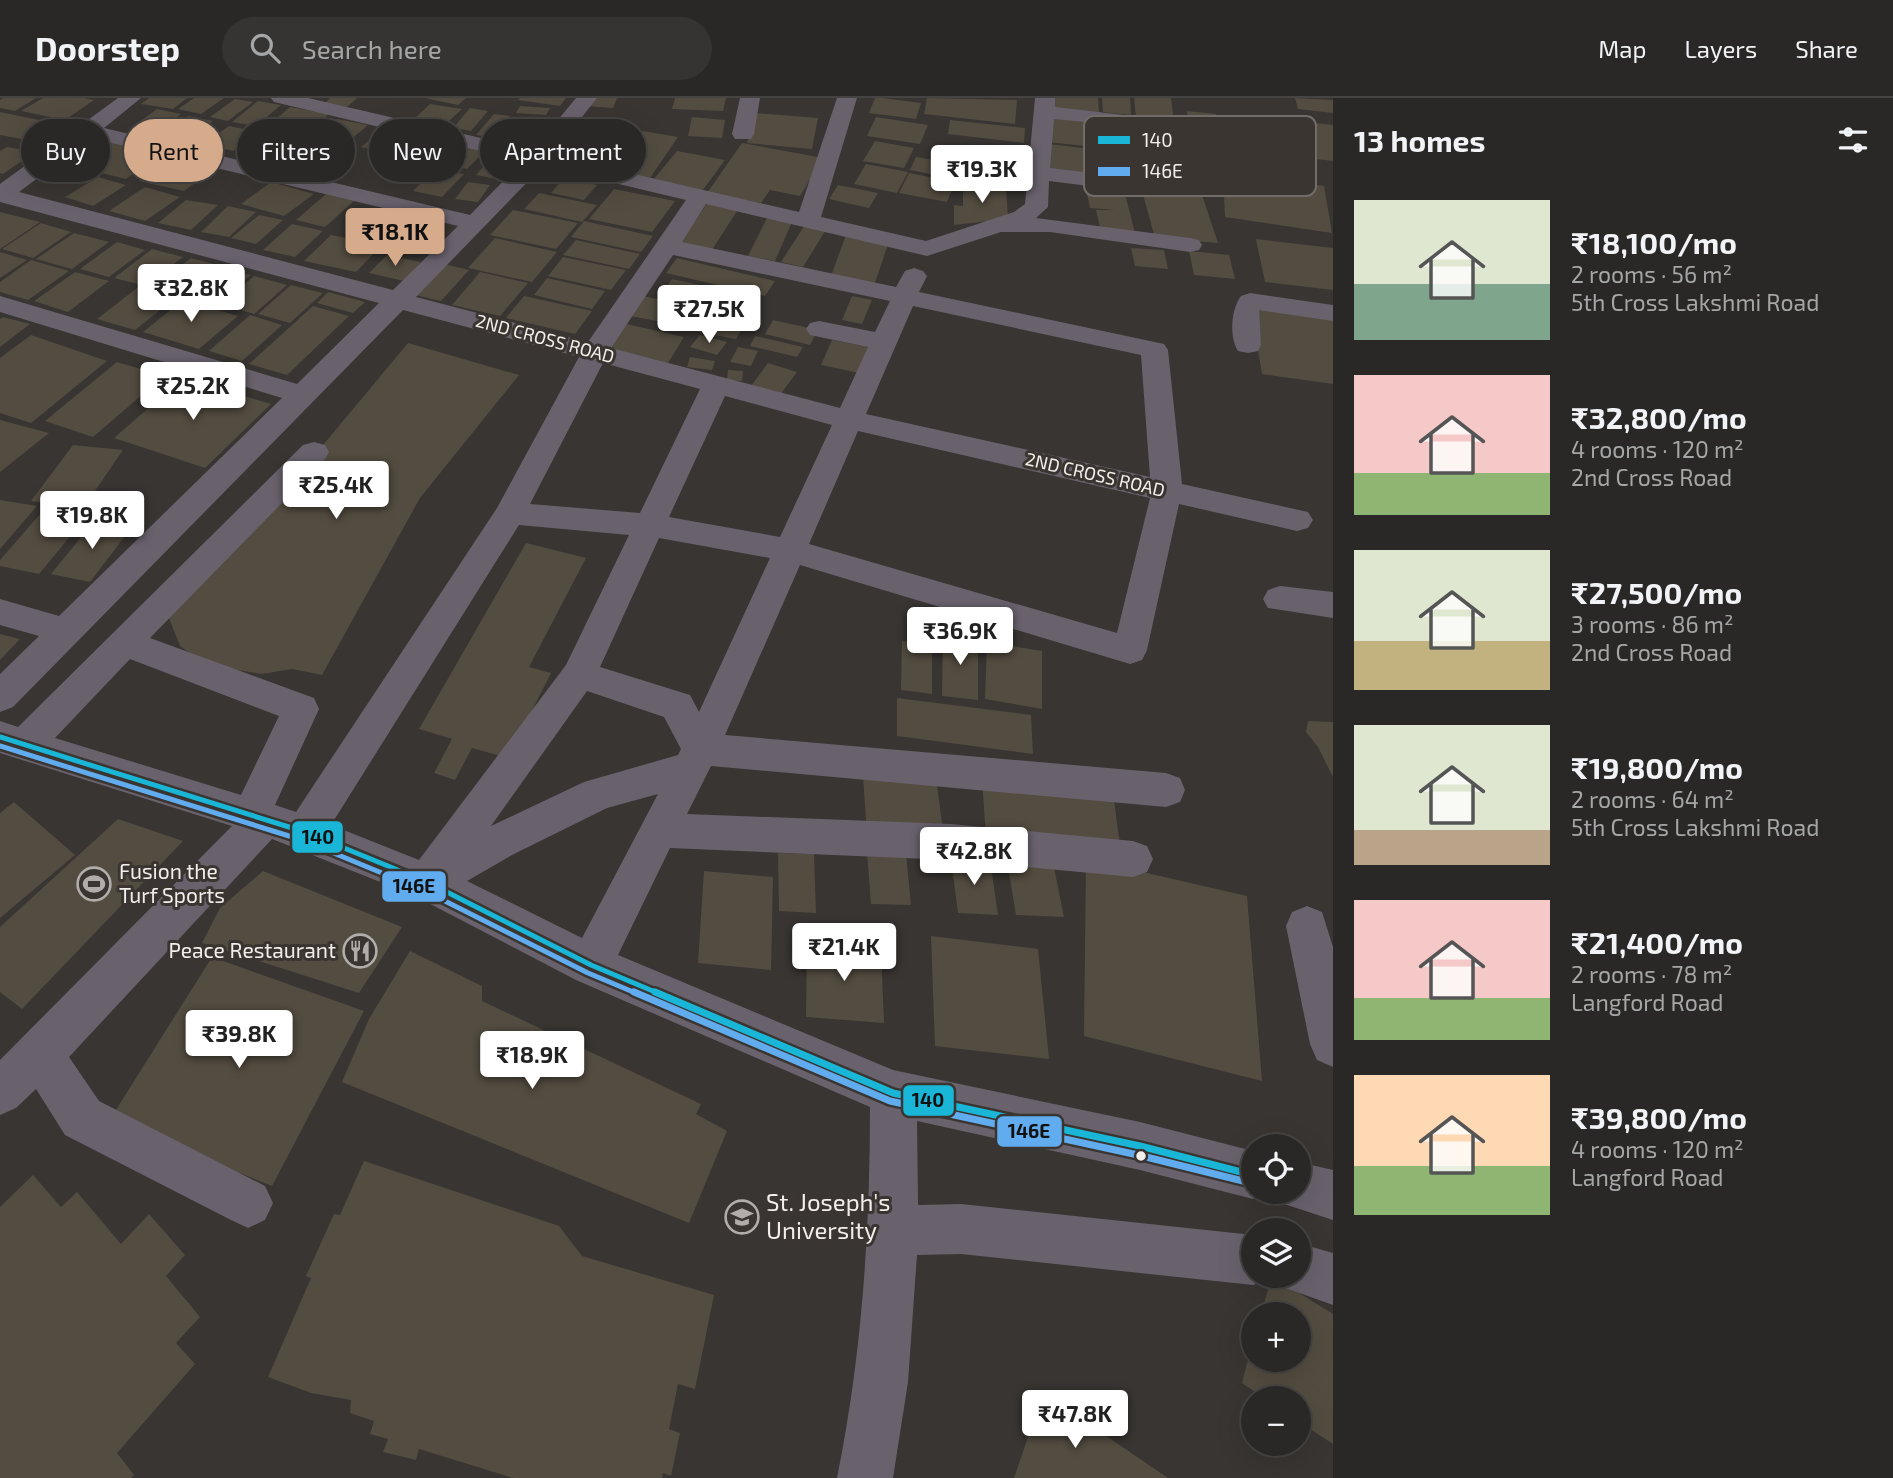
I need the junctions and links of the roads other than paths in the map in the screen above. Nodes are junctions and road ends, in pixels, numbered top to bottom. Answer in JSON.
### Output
{"nodes":[{"id":1,"x":131,"y":98,"type":"edge"},
{"id":2,"x":281,"y":98,"type":"edge"},
{"id":3,"x":587,"y":98,"type":"edge"},
{"id":4,"x":750,"y":98,"type":"edge"},
{"id":5,"x":848,"y":98,"type":"edge"},
{"id":6,"x":1045,"y":105,"type":"edge"},
{"id":7,"x":1112,"y":116,"type":"edge"},
{"id":8,"x":102,"y":119,"type":"edge"},
{"id":9,"x":570,"y":119,"type":"edge"},
{"id":10,"x":743,"y":135,"type":"dead end"},
{"id":11,"x":110,"y":137,"type":"edge"},
{"id":12,"x":480,"y":143,"type":"edge"},
{"id":13,"x":1039,"y":173,"type":"junction"},
{"id":14,"x":21,"y":178,"type":"edge"},
{"id":15,"x":1084,"y":179,"type":"edge"},
{"id":16,"x":515,"y":182,"type":"edge"},
{"id":17,"x":646,"y":182,"type":"edge"},
{"id":18,"x":0,"y":194,"type":"edge"},
{"id":19,"x":701,"y":195,"type":"junction"},
{"id":20,"x":808,"y":220,"type":"junction"},
{"id":21,"x":475,"y":223,"type":"junction"},
{"id":22,"x":1000,"y":225,"type":"junction"},
{"id":23,"x":1190,"y":245,"type":"dead end"},
{"id":24,"x":667,"y":246,"type":"junction"},
{"id":25,"x":927,"y":248,"type":"junction"},
{"id":26,"x":904,"y":299,"type":"junction"},
{"id":27,"x":397,"y":300,"type":"junction"},
{"id":28,"x":0,"y":304,"type":"edge"},
{"id":29,"x":1333,"y":313,"type":"edge"},
{"id":30,"x":818,"y":329,"type":"dead end"},
{"id":31,"x":885,"y":342,"type":"junction"},
{"id":32,"x":1248,"y":345,"type":"dead end"},
{"id":33,"x":594,"y":352,"type":"junction"},
{"id":34,"x":716,"y":385,"type":"junction"},
{"id":35,"x":302,"y":395,"type":"junction"},
{"id":36,"x":849,"y":420,"type":"junction"},
{"id":37,"x":314,"y":452,"type":"dead end"},
{"id":38,"x":1167,"y":491,"type":"junction"},
{"id":39,"x":510,"y":513,"type":"junction"},
{"id":40,"x":1297,"y":520,"type":"dead end"},
{"id":41,"x":648,"y":525,"type":"junction"},
{"id":42,"x":790,"y":550,"type":"junction"},
{"id":43,"x":1280,"y":599,"type":"dead end"},
{"id":44,"x":1333,"y":605,"type":"edge"},
{"id":45,"x":0,"y":612,"type":"edge"},
{"id":46,"x":65,"y":631,"type":"junction"},
{"id":47,"x":124,"y":642,"type":"junction"},
{"id":48,"x":579,"y":674,"type":"junction"},
{"id":49,"x":0,"y":697,"type":"edge"},
{"id":50,"x":13,"y":741,"type":"edge"},
{"id":51,"x":695,"y":759,"type":"junction"},
{"id":52,"x":1166,"y":790,"type":"dead end"},
{"id":53,"x":257,"y":818,"type":"junction"},
{"id":54,"x":659,"y":830,"type":"junction"},
{"id":55,"x":304,"y":832,"type":"junction"},
{"id":56,"x":1133,"y":859,"type":"dead end"},
{"id":57,"x":427,"y":882,"type":"junction"},
{"id":58,"x":1307,"y":926,"type":"dead end"},
{"id":59,"x":591,"y":965,"type":"junction"},
{"id":60,"x":1333,"y":1044,"type":"edge"},
{"id":61,"x":40,"y":1054,"type":"junction"},
{"id":62,"x":0,"y":1092,"type":"edge"},
{"id":63,"x":893,"y":1093,"type":"junction"},
{"id":64,"x":1241,"y":1172,"type":"edge"},
{"id":65,"x":1311,"y":1189,"type":"edge"},
{"id":66,"x":1333,"y":1195,"type":"edge"},
{"id":67,"x":248,"y":1203,"type":"dead end"},
{"id":68,"x":894,"y":1231,"type":"junction"},
{"id":69,"x":1241,"y":1259,"type":"edge"},
{"id":70,"x":1311,"y":1272,"type":"edge"},
{"id":71,"x":1333,"y":1279,"type":"edge"},
{"id":72,"x":865,"y":1478,"type":"edge"}],
"edges":[{"from":1,"to":8,"type":"street"},
{"from":2,"to":12,"type":"street"},
{"from":3,"to":9,"type":"street"},
{"from":4,"to":10,"type":"street"},
{"from":5,"to":20,"type":"street"},
{"from":6,"to":7,"type":"street"},
{"from":6,"to":13,"type":"street"},
{"from":11,"to":21,"type":"street"},
{"from":13,"to":15,"type":"street"},
{"from":13,"to":22,"type":"street"},
{"from":14,"to":18,"type":"street"},
{"from":16,"to":21,"type":"street"},
{"from":17,"to":19,"type":"street"},
{"from":18,"to":27,"type":"street","name":"2ND CROSS ROAD"},
{"from":19,"to":20,"type":"street"},
{"from":19,"to":24,"type":"street"},
{"from":20,"to":25,"type":"street"},
{"from":21,"to":27,"type":"street"},
{"from":22,"to":23,"type":"street"},
{"from":22,"to":25,"type":"street"},
{"from":24,"to":26,"type":"street"},
{"from":24,"to":33,"type":"street"},
{"from":25,"to":26,"type":"street"},
{"from":26,"to":31,"type":"street"},
{"from":26,"to":38,"type":"street"},
{"from":27,"to":33,"type":"street","name":"2ND CROSS ROAD"},
{"from":27,"to":35,"type":"street"},
{"from":28,"to":35,"type":"street"},
{"from":29,"to":32,"type":"street"},
{"from":30,"to":31,"type":"street"},
{"from":31,"to":36,"type":"street"},
{"from":33,"to":34,"type":"street","name":"2ND CROSS ROAD"},
{"from":33,"to":39,"type":"street"},
{"from":34,"to":36,"type":"street","name":"2ND CROSS ROAD"},
{"from":34,"to":41,"type":"street"},
{"from":35,"to":46,"type":"street"},
{"from":36,"to":38,"type":"street","name":"2ND CROSS ROAD"},
{"from":36,"to":42,"type":"street"},
{"from":37,"to":47,"type":"street"},
{"from":38,"to":40,"type":"street","name":"2ND CROSS ROAD"},
{"from":38,"to":42,"type":"street"},
{"from":39,"to":41,"type":"street"},
{"from":39,"to":55,"type":"street"},
{"from":41,"to":42,"type":"street"},
{"from":41,"to":48,"type":"street"},
{"from":42,"to":51,"type":"street"},
{"from":43,"to":44,"type":"street"},
{"from":45,"to":46,"type":"street"},
{"from":46,"to":49,"type":"street"},
{"from":47,"to":50,"type":"street"},
{"from":47,"to":53,"type":"street"},
{"from":48,"to":51,"type":"street"},
{"from":48,"to":57,"type":"street"},
{"from":50,"to":53,"type":"street"},
{"from":51,"to":52,"type":"street"},
{"from":51,"to":54,"type":"street"},
{"from":51,"to":57,"type":"street"},
{"from":53,"to":55,"type":"street"},
{"from":53,"to":61,"type":"street"},
{"from":54,"to":56,"type":"street"},
{"from":54,"to":59,"type":"street"},
{"from":55,"to":57,"type":"street"},
{"from":57,"to":59,"type":"street"},
{"from":58,"to":60,"type":"street"},
{"from":59,"to":63,"type":"street"},
{"from":61,"to":62,"type":"street"},
{"from":61,"to":67,"type":"street"},
{"from":63,"to":64,"type":"street"},
{"from":63,"to":68,"type":"street"},
{"from":65,"to":66,"type":"street"},
{"from":68,"to":69,"type":"street"},
{"from":68,"to":72,"type":"street"},
{"from":70,"to":71,"type":"street"}]}
